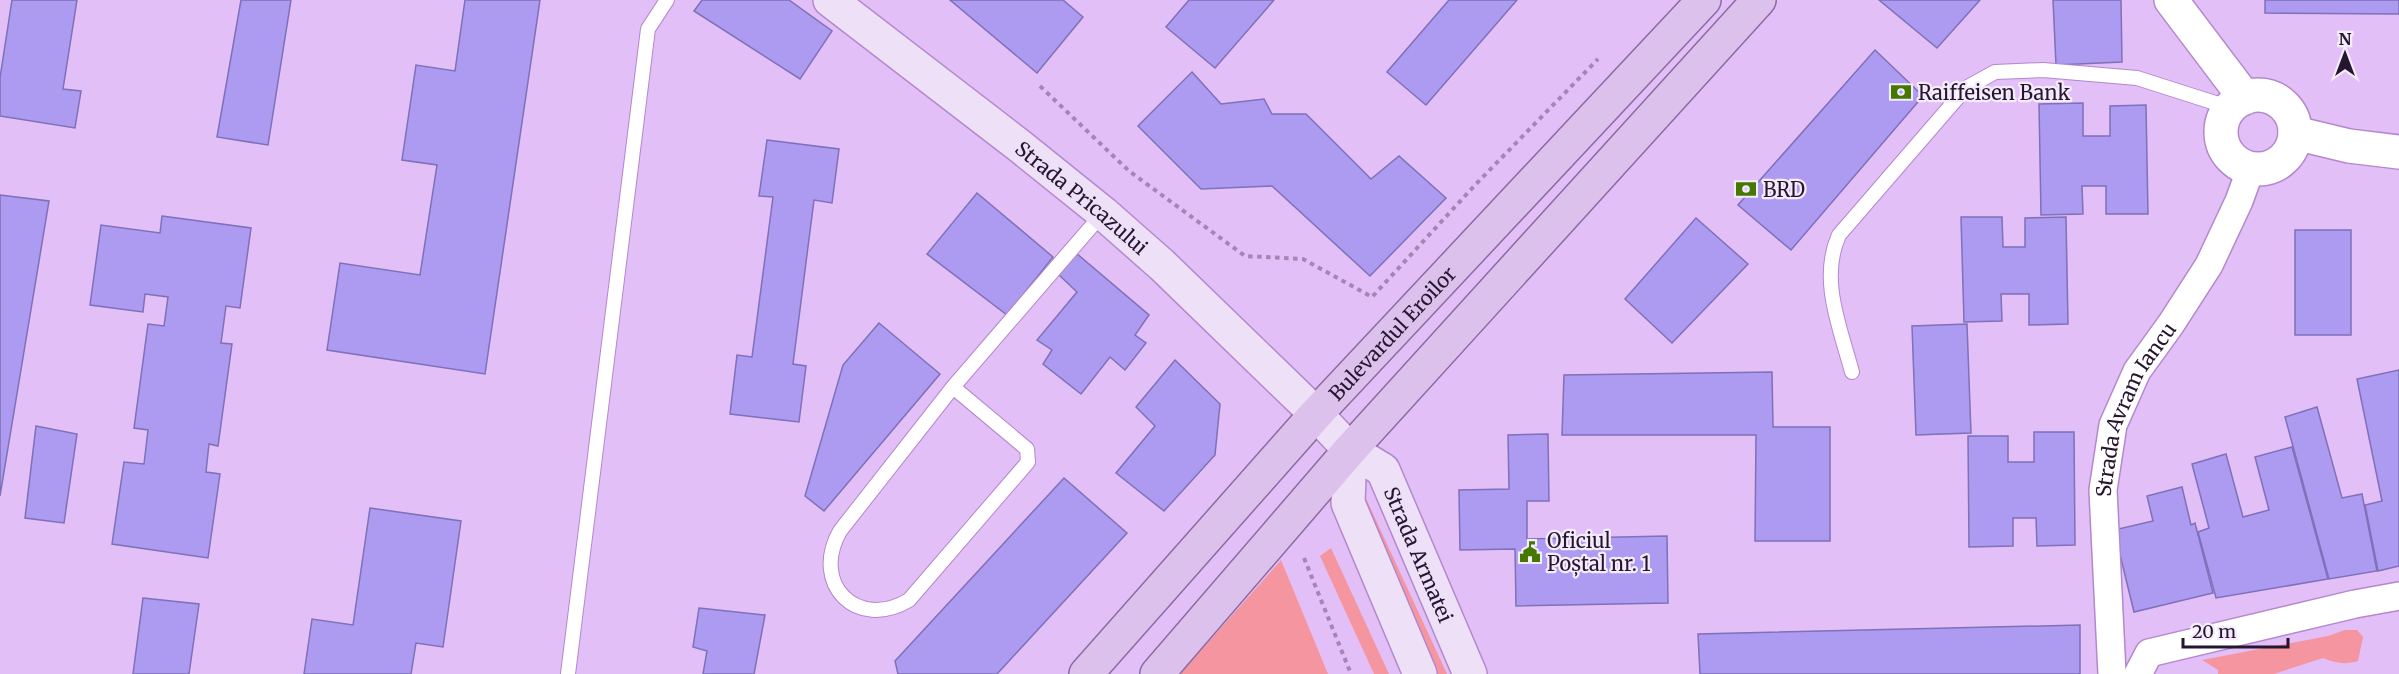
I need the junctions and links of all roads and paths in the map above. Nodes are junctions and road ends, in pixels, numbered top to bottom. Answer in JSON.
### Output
{"nodes":[{"id":1,"x":667,"y":0,"type":"edge"},
{"id":2,"x":830,"y":0,"type":"edge"},
{"id":3,"x":1704,"y":0,"type":"edge"},
{"id":4,"x":1759,"y":0,"type":"edge"},
{"id":5,"x":2171,"y":0,"type":"edge"},
{"id":6,"x":1606,"y":50,"type":"dead end"},
{"id":7,"x":1040,"y":86,"type":"dead end"},
{"id":8,"x":2238,"y":103,"type":"junction"},
{"id":9,"x":2295,"y":134,"type":"junction"},
{"id":10,"x":2399,"y":152,"type":"edge"},
{"id":11,"x":2251,"y":168,"type":"junction"},
{"id":12,"x":1103,"y":213,"type":"junction"},
{"id":13,"x":1852,"y":372,"type":"dead end"},
{"id":14,"x":953,"y":387,"type":"junction"},
{"id":15,"x":1316,"y":414,"type":"junction"},
{"id":16,"x":1350,"y":450,"type":"junction"},
{"id":17,"x":1299,"y":548,"type":"dead end"},
{"id":18,"x":2399,"y":596,"type":"edge"},
{"id":19,"x":2110,"y":633,"type":"junction"},
{"id":20,"x":2144,"y":664,"type":"edge"},
{"id":21,"x":568,"y":674,"type":"edge"},
{"id":22,"x":1086,"y":674,"type":"edge"},
{"id":23,"x":1156,"y":674,"type":"edge"},
{"id":24,"x":1351,"y":674,"type":"edge"},
{"id":25,"x":1420,"y":674,"type":"edge"},
{"id":26,"x":1470,"y":674,"type":"edge"},
{"id":27,"x":2112,"y":674,"type":"edge"}],
"edges":[{"from":1,"to":21,"type":"lane"},
{"from":2,"to":12,"type":"main road","name":"Strada Pricazului"},
{"from":3,"to":15,"type":"main road","name":"Bulevardul Eroilor"},
{"from":4,"to":16,"type":"main road"},
{"from":5,"to":8,"type":"street"},
{"from":6,"to":7,"type":"path"},
{"from":8,"to":9,"type":"street"},
{"from":8,"to":11,"type":"street"},
{"from":8,"to":13,"type":"lane"},
{"from":9,"to":10,"type":"street"},
{"from":9,"to":11,"type":"street"},
{"from":11,"to":19,"type":"street","name":"Strada Avram Iancu"},
{"from":12,"to":14,"type":"lane"},
{"from":12,"to":15,"type":"main road","name":"Strada Pricazului"},
{"from":14,"to":14,"type":"lane"},
{"from":15,"to":16,"type":"main road","name":"Strada Armatei"},
{"from":15,"to":22,"type":"main road","name":"Bulevardul Eroilor"},
{"from":16,"to":23,"type":"main road"},
{"from":16,"to":25,"type":"main road"},
{"from":16,"to":26,"type":"main road","name":"Strada Armatei"},
{"from":17,"to":24,"type":"path"},
{"from":18,"to":20,"type":"street"},
{"from":19,"to":20,"type":"street"},
{"from":19,"to":27,"type":"street","name":"Strada Avram Iancu"}]}
